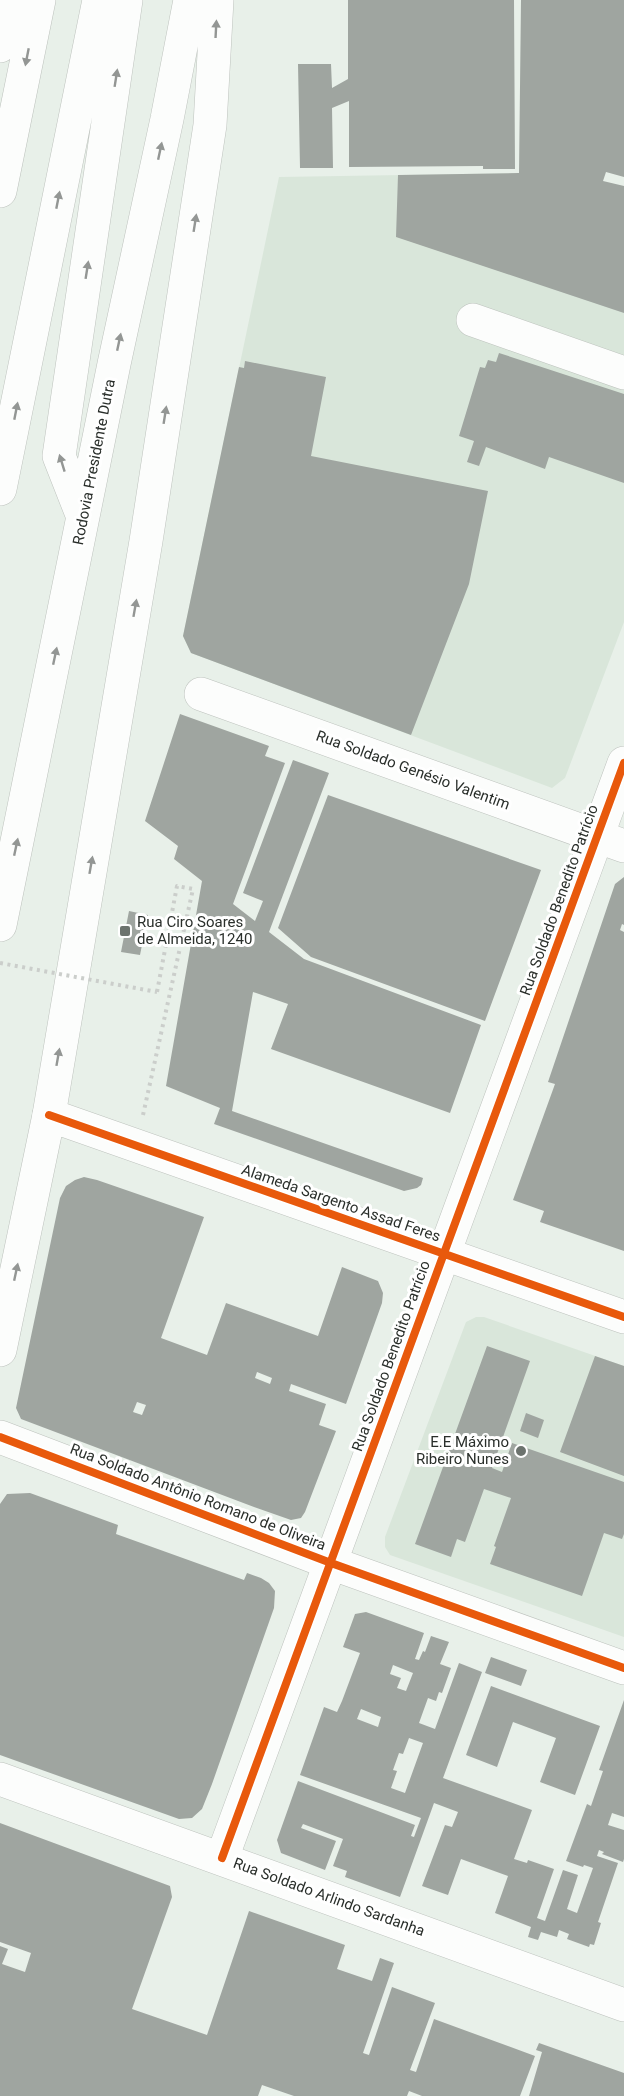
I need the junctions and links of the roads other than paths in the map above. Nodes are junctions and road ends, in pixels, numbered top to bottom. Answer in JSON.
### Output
{"nodes":[{"id":1,"x":11,"y":0,"type":"edge"},
{"id":2,"x":39,"y":0,"type":"edge"},
{"id":3,"x":99,"y":0,"type":"edge"},
{"id":4,"x":126,"y":0,"type":"edge"},
{"id":5,"x":190,"y":0,"type":"edge"},
{"id":6,"x":218,"y":0,"type":"edge"},
{"id":7,"x":0,"y":46,"type":"edge"},
{"id":8,"x":0,"y":191,"type":"edge"},
{"id":9,"x":473,"y":320,"type":"dead end"},
{"id":10,"x":624,"y":373,"type":"edge"},
{"id":11,"x":0,"y":489,"type":"edge"},
{"id":12,"x":83,"y":517,"type":"junction"},
{"id":13,"x":201,"y":694,"type":"dead end"},
{"id":14,"x":624,"y":763,"type":"edge"},
{"id":15,"x":611,"y":841,"type":"edge"},
{"id":16,"x":0,"y":925,"type":"edge"},
{"id":17,"x":49,"y":1114,"type":"junction"},
{"id":18,"x":443,"y":1253,"type":"junction"},
{"id":19,"x":624,"y":1317,"type":"edge"},
{"id":20,"x":0,"y":1350,"type":"edge"},
{"id":21,"x":0,"y":1437,"type":"edge"},
{"id":22,"x":331,"y":1563,"type":"junction"},
{"id":23,"x":624,"y":1668,"type":"edge"},
{"id":24,"x":0,"y":1779,"type":"edge"},
{"id":25,"x":222,"y":1858,"type":"junction"},
{"id":26,"x":624,"y":2005,"type":"edge"}],
"edges":[{"from":1,"to":7,"type":"main road"},
{"from":2,"to":8,"type":"main road","one_way":true},
{"from":11,"to":3,"type":"main road","one_way":true},
{"from":12,"to":4,"type":"main road","one_way":true},
{"from":12,"to":5,"type":"main road","name":"Rodovia Presidente Dutra","one_way":true},
{"from":17,"to":6,"type":"main road","one_way":true},
{"from":9,"to":10,"type":"main road"},
{"from":16,"to":12,"type":"main road","name":"Rodovia Presidente Dutra","one_way":true},
{"from":13,"to":15,"type":"main road","name":"Rua Soldado Genésio Valentim"},
{"from":14,"to":15,"type":"main road","name":"Rua Soldado Benedito Patrício"},
{"from":15,"to":18,"type":"main road","name":"Rua Soldado Benedito Patrício"},
{"from":17,"to":18,"type":"main road","name":"Alameda Sargento Assad Feres"},
{"from":20,"to":17,"type":"main road","one_way":true},
{"from":18,"to":19,"type":"main road","name":"Alameda Sargento Assad Feres"},
{"from":18,"to":22,"type":"main road","name":"Rua Soldado Benedito Patrício"},
{"from":21,"to":22,"type":"main road","name":"Rua Soldado Antônio Romano de Oliveira"},
{"from":22,"to":23,"type":"main road","name":"Rua Soldado Antônio Romano de Oliveira"},
{"from":22,"to":25,"type":"main road","name":"Rua Soldado Benedito Patrício"},
{"from":24,"to":25,"type":"main road","name":"Rua Soldado Arlindo Sardanha"},
{"from":25,"to":26,"type":"main road","name":"Rua Soldado Arlindo Sardanha"}]}
